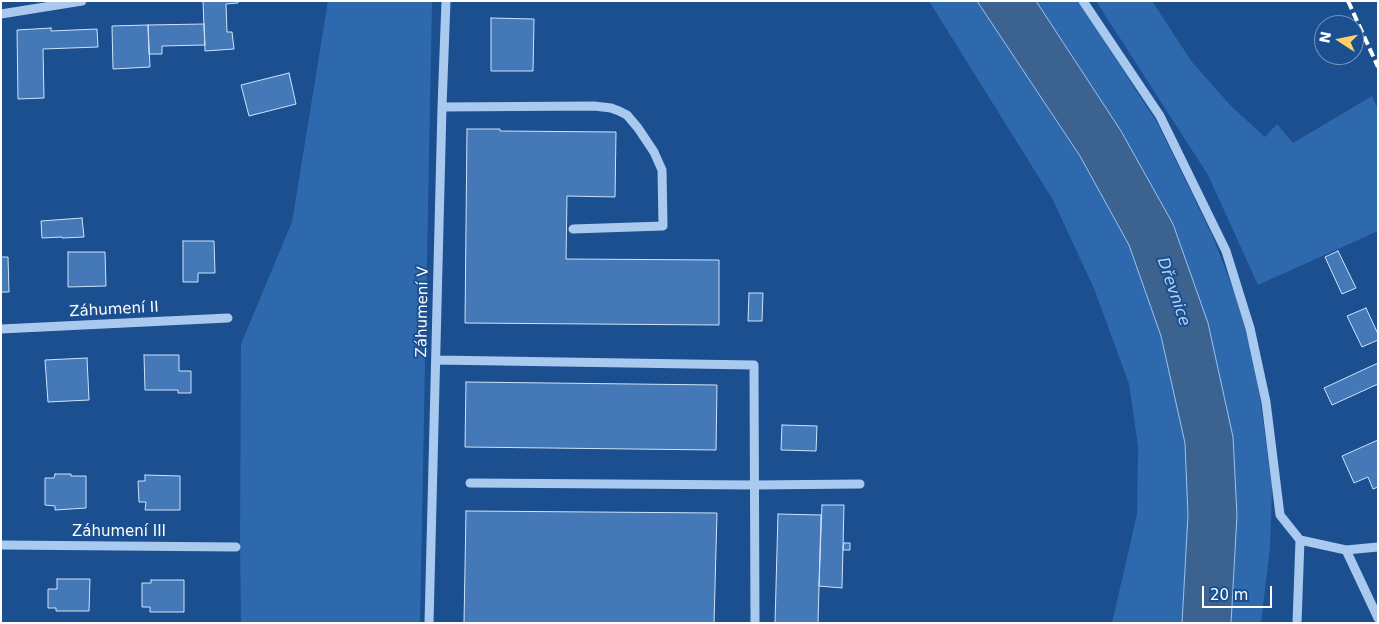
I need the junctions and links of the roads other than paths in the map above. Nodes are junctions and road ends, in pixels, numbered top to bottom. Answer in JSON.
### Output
{"nodes":[{"id":1,"x":82,"y":1,"type":"edge"},
{"id":2,"x":446,"y":1,"type":"edge"},
{"id":3,"x":1083,"y":1,"type":"edge"},
{"id":4,"x":1,"y":14,"type":"edge"},
{"id":5,"x":442,"y":107,"type":"junction"},
{"id":6,"x":573,"y":229,"type":"dead end"},
{"id":7,"x":228,"y":318,"type":"dead end"},
{"id":8,"x":1,"y":329,"type":"edge"},
{"id":9,"x":436,"y":360,"type":"junction"},
{"id":10,"x":470,"y":483,"type":"dead end"},
{"id":11,"x":860,"y":484,"type":"dead end"},
{"id":12,"x":755,"y":485,"type":"junction"},
{"id":13,"x":1300,"y":540,"type":"junction"},
{"id":14,"x":1,"y":545,"type":"edge"},
{"id":15,"x":236,"y":547,"type":"dead end"},
{"id":16,"x":1378,"y":547,"type":"edge"},
{"id":17,"x":1346,"y":550,"type":"junction"},
{"id":18,"x":1378,"y":618,"type":"edge"},
{"id":19,"x":429,"y":623,"type":"edge"},
{"id":20,"x":755,"y":623,"type":"edge"},
{"id":21,"x":1297,"y":623,"type":"edge"}],
"edges":[{"from":1,"to":4,"type":"street"},
{"from":2,"to":5,"type":"street","name":"Záhumení V"},
{"from":3,"to":13,"type":"street"},
{"from":5,"to":6,"type":"street"},
{"from":5,"to":9,"type":"street","name":"Záhumení V"},
{"from":7,"to":8,"type":"street","name":"Záhumení II"},
{"from":9,"to":12,"type":"street"},
{"from":9,"to":19,"type":"street","name":"Záhumení V"},
{"from":10,"to":12,"type":"street"},
{"from":11,"to":12,"type":"street"},
{"from":12,"to":20,"type":"street"},
{"from":13,"to":17,"type":"street"},
{"from":13,"to":21,"type":"street"},
{"from":14,"to":15,"type":"street","name":"Záhumení III"},
{"from":16,"to":17,"type":"street"},
{"from":17,"to":18,"type":"street"}]}
